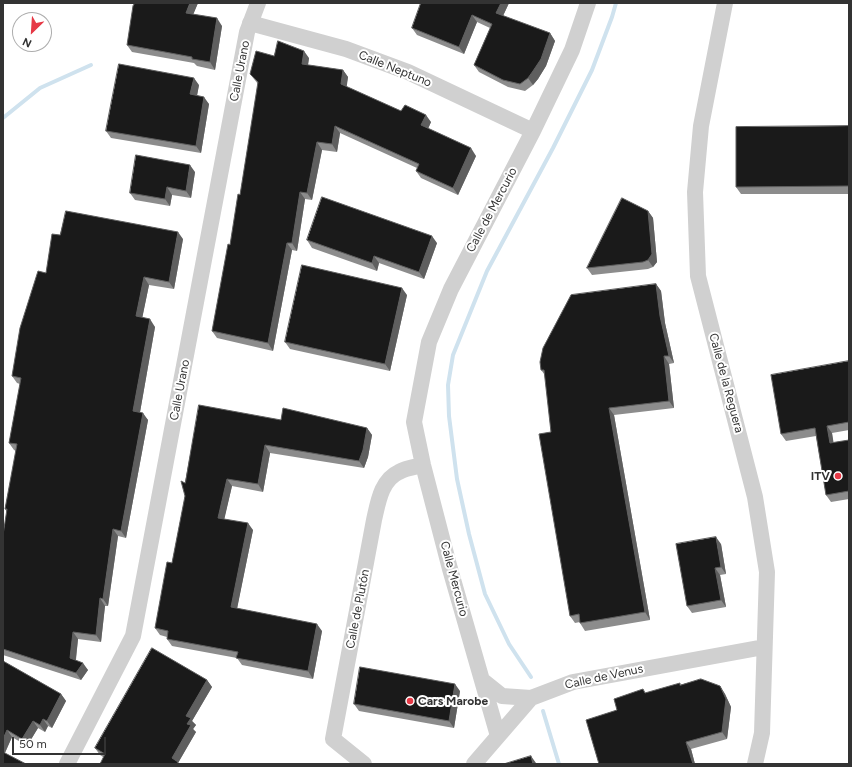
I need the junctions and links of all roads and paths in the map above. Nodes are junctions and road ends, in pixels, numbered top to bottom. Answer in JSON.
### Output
{"nodes":[{"id":1,"x":258,"y":3,"type":"edge"},
{"id":2,"x":588,"y":3,"type":"edge"},
{"id":3,"x":725,"y":3,"type":"edge"},
{"id":4,"x":250,"y":24,"type":"junction"},
{"id":5,"x":533,"y":131,"type":"junction"},
{"id":6,"x":414,"y":422,"type":"joint"},
{"id":7,"x":423,"y":466,"type":"junction"},
{"id":8,"x":764,"y":647,"type":"junction"},
{"id":9,"x":482,"y":680,"type":"junction"},
{"id":10,"x":531,"y":698,"type":"junction"},
{"id":11,"x":498,"y":736,"type":"junction"},
{"id":12,"x":67,"y":764,"type":"edge"},
{"id":13,"x":364,"y":764,"type":"edge"},
{"id":14,"x":474,"y":764,"type":"edge"},
{"id":15,"x":755,"y":764,"type":"edge"}],
"edges":[{"from":1,"to":4,"type":"street","name":"Calle Urano"},
{"from":2,"to":5,"type":"street","name":"Calle de Mercurio"},
{"from":3,"to":8,"type":"street","name":"Calle de la Reguera"},
{"from":4,"to":5,"type":"street","name":"Calle Neptuno"},
{"from":4,"to":12,"type":"street","name":"Calle Urano"},
{"from":5,"to":6,"type":"street","name":"Calle de Mercurio"},
{"from":6,"to":7,"type":"street","name":"Calle Mercurio"},
{"from":7,"to":9,"type":"street","name":"Calle Mercurio"},
{"from":7,"to":13,"type":"street","name":"Calle de Plutón"},
{"from":8,"to":10,"type":"street","name":"Calle de Venus"},
{"from":8,"to":15,"type":"street","name":"Calle de la Reguera"},
{"from":9,"to":10,"type":"street"},
{"from":9,"to":11,"type":"street","name":"Calle Mercurio"},
{"from":10,"to":11,"type":"street","name":"Calle de Venus"},
{"from":11,"to":14,"type":"street","name":"Calle de Venus"}]}
